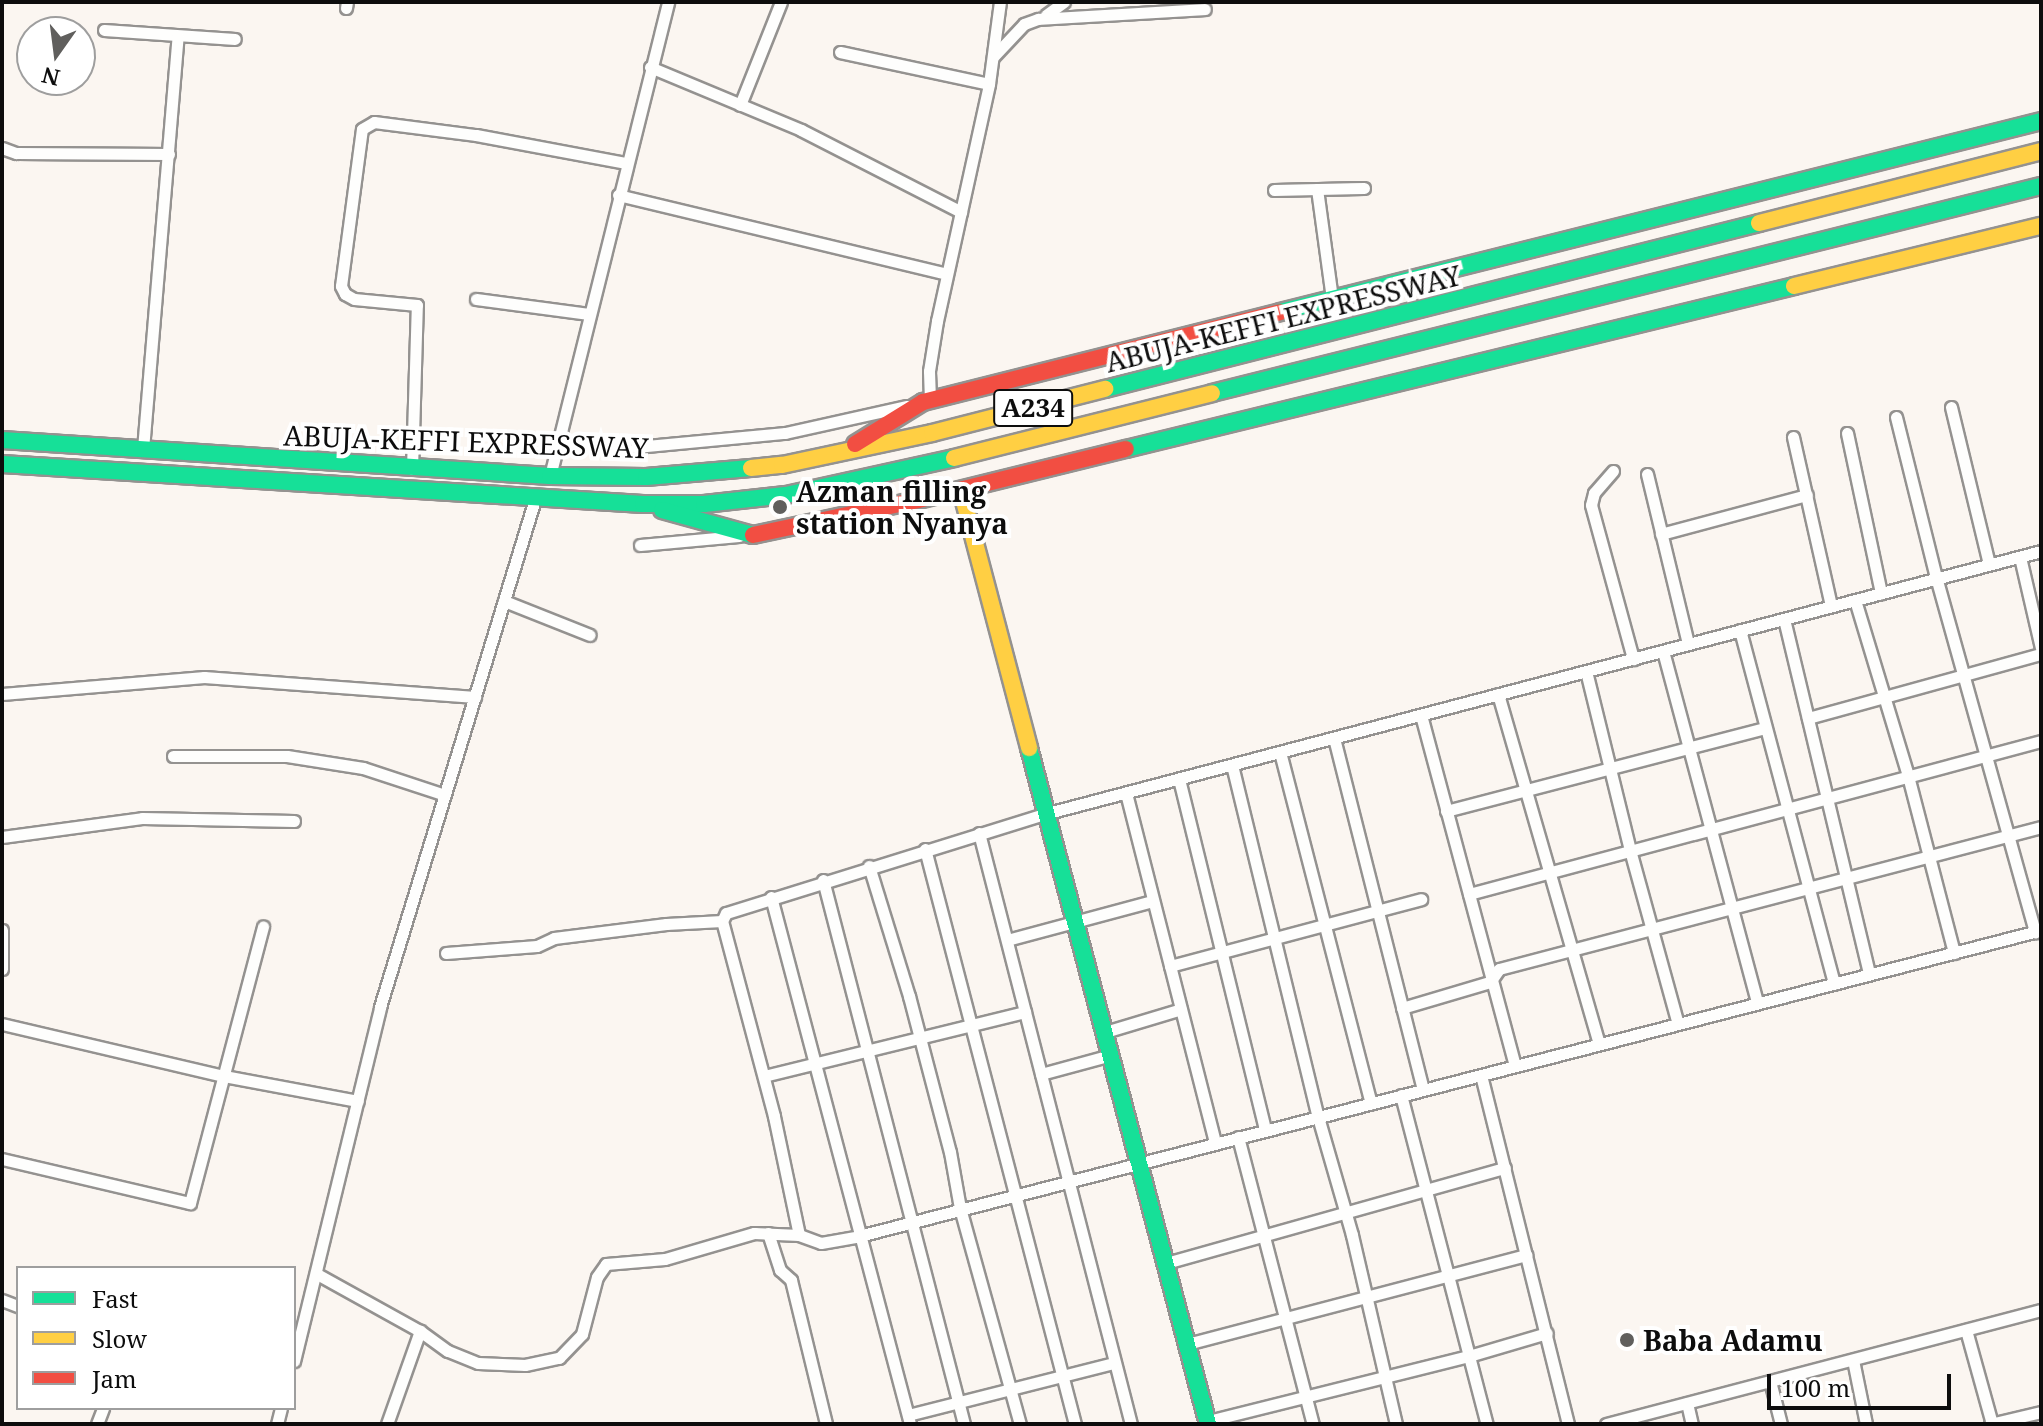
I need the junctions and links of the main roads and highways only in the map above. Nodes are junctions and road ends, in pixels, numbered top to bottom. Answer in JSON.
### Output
{"nodes":[{"id":1,"x":2041,"y":121,"type":"edge"},
{"id":2,"x":2041,"y":151,"type":"edge"},
{"id":3,"x":2041,"y":186,"type":"edge"},
{"id":4,"x":2041,"y":226,"type":"edge"},
{"id":5,"x":2,"y":440,"type":"edge"},
{"id":6,"x":828,"y":456,"type":"junction"},
{"id":7,"x":2,"y":464,"type":"edge"},
{"id":8,"x":961,"y":490,"type":"junction"},
{"id":9,"x":643,"y":504,"type":"junction"},
{"id":10,"x":1208,"y":1422,"type":"edge"}],
"edges":[{"from":1,"to":6,"type":"main road","name":"ABUJA-KEFFI EXPRESSWAY"},
{"from":2,"to":6,"type":"main road","name":"ABUJA-KEFFI EXPRESSWAY","number":"A234"},
{"from":3,"to":9,"type":"main road","name":"ABUJA-KEFFI EXPRESSWAY","number":"A234"},
{"from":4,"to":8,"type":"main road"},
{"from":5,"to":6,"type":"main road","name":"ABUJA-KEFFI EXPRESSWAY","number":"A234"},
{"from":7,"to":9,"type":"main road","name":"ABUJA-KEFFI EXPRESSWAY","number":"A234"},
{"from":8,"to":9,"type":"main road"},
{"from":8,"to":10,"type":"main road"}]}
